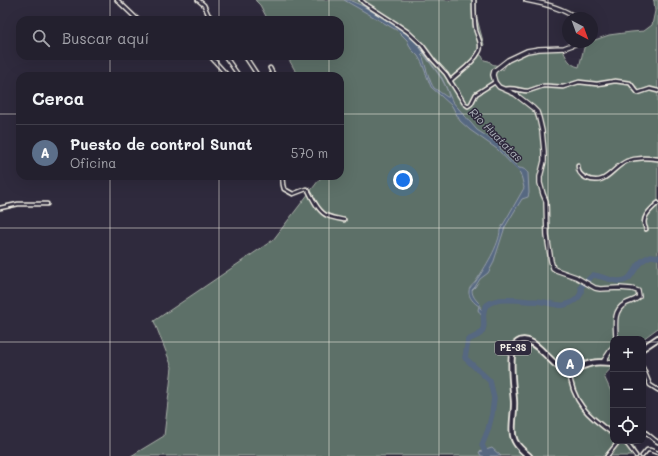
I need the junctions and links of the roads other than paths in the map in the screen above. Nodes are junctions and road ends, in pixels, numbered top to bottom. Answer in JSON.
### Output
{"nodes":[{"id":1,"x":117,"y":0,"type":"edge"},
{"id":2,"x":198,"y":0,"type":"edge"},
{"id":3,"x":361,"y":0,"type":"edge"},
{"id":4,"x":474,"y":0,"type":"edge"},
{"id":5,"x":526,"y":0,"type":"edge"},
{"id":6,"x":567,"y":12,"type":"edge"},
{"id":7,"x":134,"y":16,"type":"edge"},
{"id":8,"x":208,"y":16,"type":"edge"},
{"id":9,"x":564,"y":48,"type":"edge"},
{"id":10,"x":215,"y":60,"type":"edge"},
{"id":11,"x":228,"y":60,"type":"edge"},
{"id":12,"x":248,"y":60,"type":"edge"},
{"id":13,"x":270,"y":68,"type":"dead end"},
{"id":14,"x":225,"y":72,"type":"edge"},
{"id":15,"x":236,"y":72,"type":"edge"},
{"id":16,"x":255,"y":72,"type":"edge"},
{"id":17,"x":272,"y":72,"type":"edge"},
{"id":18,"x":450,"y":81,"type":"junction"},
{"id":19,"x":495,"y":82,"type":"junction"},
{"id":20,"x":504,"y":89,"type":"junction"},
{"id":21,"x":658,"y":91,"type":"edge"},
{"id":22,"x":658,"y":159,"type":"edge"},
{"id":23,"x":578,"y":166,"type":"dead end"},
{"id":24,"x":282,"y":180,"type":"edge"},
{"id":25,"x":658,"y":203,"type":"edge"},
{"id":26,"x":46,"y":204,"type":"dead end"},
{"id":27,"x":0,"y":208,"type":"edge"},
{"id":28,"x":344,"y":220,"type":"dead end"},
{"id":29,"x":646,"y":229,"type":"dead end"},
{"id":30,"x":616,"y":336,"type":"edge"},
{"id":31,"x":658,"y":338,"type":"edge"},
{"id":32,"x":646,"y":346,"type":"edge"},
{"id":33,"x":610,"y":352,"type":"edge"},
{"id":34,"x":603,"y":362,"type":"junction"},
{"id":35,"x":610,"y":362,"type":"edge"},
{"id":36,"x":569,"y":370,"type":"junction"},
{"id":37,"x":645,"y":372,"type":"edge"},
{"id":38,"x":658,"y":390,"type":"edge"},
{"id":39,"x":610,"y":432,"type":"edge"},
{"id":40,"x":646,"y":433,"type":"edge"},
{"id":41,"x":658,"y":442,"type":"edge"},
{"id":42,"x":617,"y":444,"type":"edge"},
{"id":43,"x":627,"y":444,"type":"edge"},
{"id":44,"x":658,"y":453,"type":"edge"},
{"id":45,"x":529,"y":456,"type":"edge"},
{"id":46,"x":607,"y":456,"type":"edge"},
{"id":47,"x":636,"y":456,"type":"edge"},
{"id":48,"x":642,"y":456,"type":"edge"}],
"edges":[{"from":1,"to":7,"type":"street"},
{"from":2,"to":8,"type":"street"},
{"from":3,"to":18,"type":"street"},
{"from":4,"to":18,"type":"street"},
{"from":5,"to":6,"type":"street"},
{"from":9,"to":19,"type":"street"},
{"from":10,"to":14,"type":"street"},
{"from":11,"to":15,"type":"street"},
{"from":12,"to":16,"type":"street"},
{"from":13,"to":17,"type":"street"},
{"from":18,"to":19,"type":"street"},
{"from":19,"to":20,"type":"street"},
{"from":20,"to":21,"type":"street"},
{"from":20,"to":30,"type":"street"},
{"from":22,"to":23,"type":"street"},
{"from":24,"to":28,"type":"street"},
{"from":25,"to":29,"type":"street"},
{"from":26,"to":27,"type":"street"},
{"from":31,"to":32,"type":"highway"},
{"from":33,"to":34,"type":"street"},
{"from":34,"to":35,"type":"highway"},
{"from":34,"to":36,"type":"highway"},
{"from":36,"to":39,"type":"street"},
{"from":36,"to":45,"type":"highway","number":"PE-3S"},
{"from":37,"to":38,"type":"street"},
{"from":40,"to":41,"type":"street"},
{"from":42,"to":46,"type":"street"},
{"from":43,"to":47,"type":"street"},
{"from":44,"to":48,"type":"street"}]}
